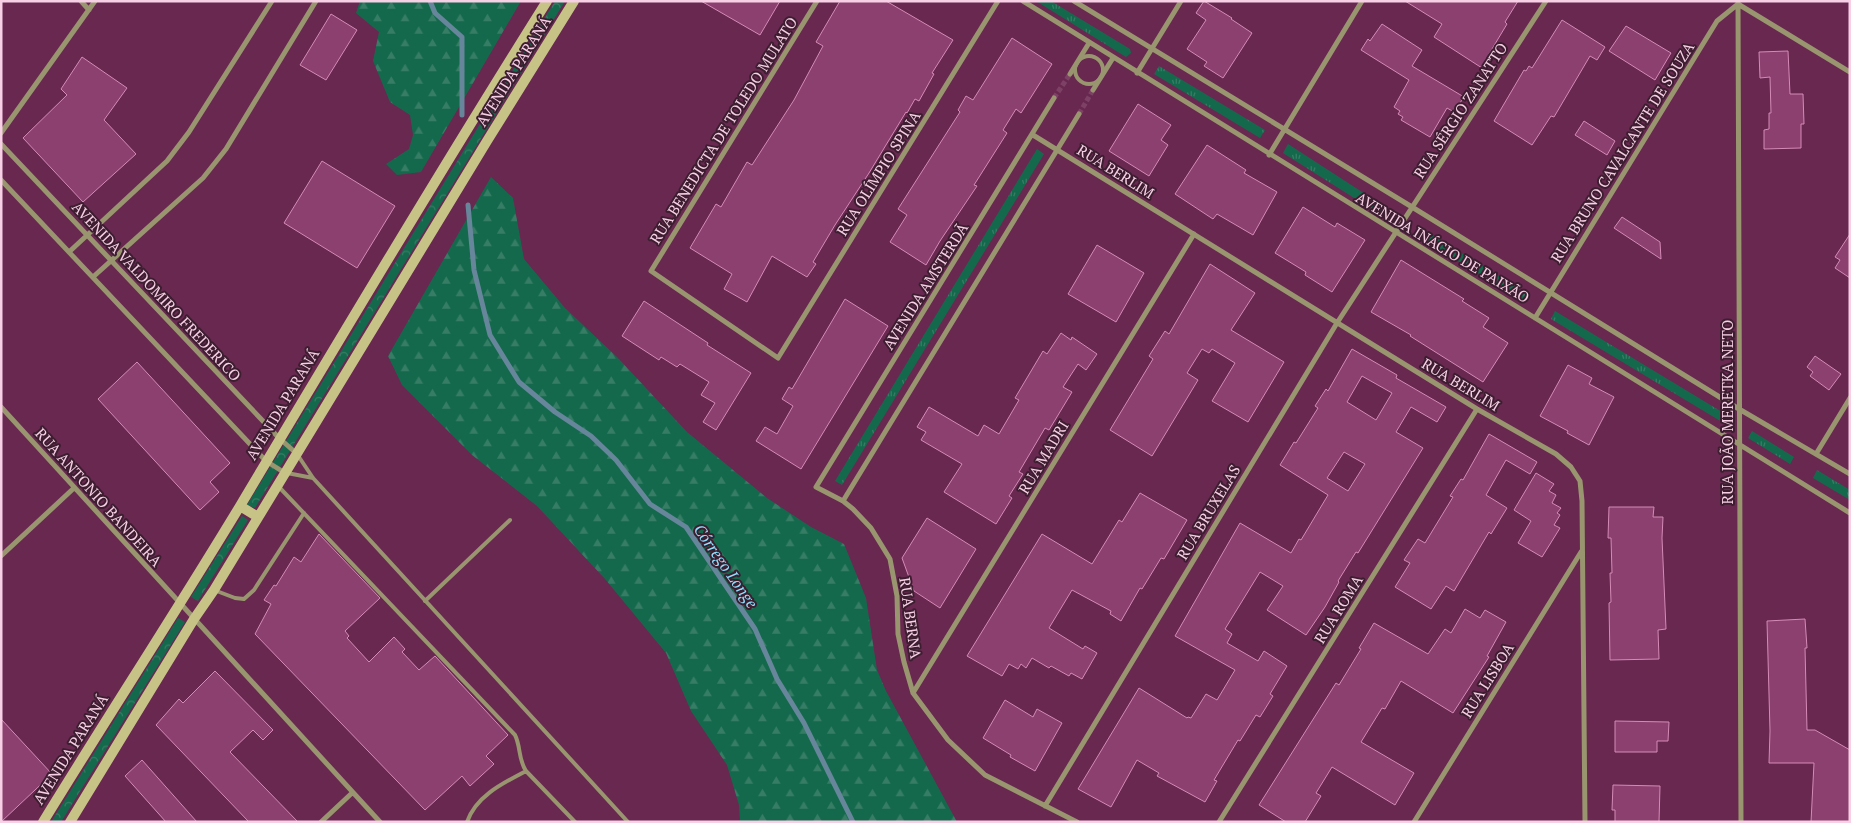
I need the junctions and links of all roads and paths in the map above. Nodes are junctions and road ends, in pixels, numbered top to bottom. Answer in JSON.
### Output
{"nodes":[{"id":1,"x":81,"y":1,"type":"edge"},
{"id":2,"x":95,"y":1,"type":"edge"},
{"id":3,"x":272,"y":1,"type":"edge"},
{"id":4,"x":316,"y":1,"type":"edge"},
{"id":5,"x":547,"y":1,"type":"edge"},
{"id":6,"x":574,"y":1,"type":"edge"},
{"id":7,"x":816,"y":1,"type":"edge"},
{"id":8,"x":998,"y":1,"type":"edge"},
{"id":9,"x":1023,"y":1,"type":"edge"},
{"id":10,"x":1074,"y":1,"type":"edge"},
{"id":11,"x":1180,"y":1,"type":"edge"},
{"id":12,"x":1362,"y":1,"type":"edge"},
{"id":13,"x":1546,"y":1,"type":"edge"},
{"id":14,"x":1738,"y":3,"type":"edge"},
{"id":15,"x":89,"y":10,"type":"junction"},
{"id":16,"x":1089,"y":43,"type":"junction"},
{"id":17,"x":1152,"y":48,"type":"junction"},
{"id":18,"x":1113,"y":58,"type":"junction"},
{"id":19,"x":1077,"y":62,"type":"junction"},
{"id":20,"x":1850,"y":72,"type":"edge"},
{"id":21,"x":1137,"y":73,"type":"junction"},
{"id":22,"x":1070,"y":74,"type":"tunnel mouth"},
{"id":23,"x":1101,"y":77,"type":"junction"},
{"id":24,"x":1094,"y":90,"type":"tunnel mouth"},
{"id":25,"x":1054,"y":98,"type":"tunnel mouth"},
{"id":26,"x":1079,"y":114,"type":"tunnel mouth"},
{"id":27,"x":1284,"y":130,"type":"junction"},
{"id":28,"x":1,"y":133,"type":"edge"},
{"id":29,"x":1033,"y":135,"type":"junction"},
{"id":30,"x":1,"y":144,"type":"edge"},
{"id":31,"x":1057,"y":149,"type":"junction"},
{"id":32,"x":1269,"y":155,"type":"junction"},
{"id":33,"x":1,"y":180,"type":"edge"},
{"id":34,"x":1412,"y":207,"type":"junction"},
{"id":35,"x":1394,"y":232,"type":"junction"},
{"id":36,"x":1194,"y":234,"type":"junction"},
{"id":37,"x":87,"y":236,"type":"junction"},
{"id":38,"x":69,"y":252,"type":"junction"},
{"id":39,"x":111,"y":261,"type":"junction"},
{"id":40,"x":93,"y":277,"type":"junction"},
{"id":41,"x":1551,"y":293,"type":"junction"},
{"id":42,"x":1535,"y":318,"type":"junction"},
{"id":43,"x":1337,"y":323,"type":"junction"},
{"id":44,"x":778,"y":358,"type":"joint"},
{"id":45,"x":1850,"y":398,"type":"edge"},
{"id":46,"x":1,"y":407,"type":"edge"},
{"id":47,"x":1477,"y":409,"type":"junction"},
{"id":48,"x":1739,"y":409,"type":"junction"},
{"id":49,"x":279,"y":438,"type":"junction"},
{"id":50,"x":1740,"y":446,"type":"junction"},
{"id":51,"x":296,"y":453,"type":"junction"},
{"id":52,"x":1816,"y":454,"type":"junction"},
{"id":53,"x":266,"y":461,"type":"junction"},
{"id":54,"x":284,"y":473,"type":"junction"},
{"id":55,"x":1850,"y":474,"type":"edge"},
{"id":56,"x":313,"y":478,"type":"junction"},
{"id":57,"x":277,"y":485,"type":"junction"},
{"id":58,"x":816,"y":487,"type":"joint"},
{"id":59,"x":74,"y":488,"type":"junction"},
{"id":60,"x":843,"y":501,"type":"junction"},
{"id":61,"x":240,"y":506,"type":"junction"},
{"id":62,"x":304,"y":513,"type":"junction"},
{"id":63,"x":1850,"y":513,"type":"edge"},
{"id":64,"x":258,"y":517,"type":"junction"},
{"id":65,"x":510,"y":520,"type":"dead end"},
{"id":66,"x":1582,"y":551,"type":"junction"},
{"id":67,"x":1,"y":556,"type":"edge"},
{"id":68,"x":214,"y":590,"type":"junction"},
{"id":69,"x":425,"y":602,"type":"junction"},
{"id":70,"x":179,"y":603,"type":"junction"},
{"id":71,"x":194,"y":619,"type":"junction"},
{"id":72,"x":913,"y":693,"type":"junction"},
{"id":73,"x":526,"y":770,"type":"junction"},
{"id":74,"x":352,"y":793,"type":"junction"},
{"id":75,"x":1045,"y":806,"type":"junction"},
{"id":76,"x":42,"y":822,"type":"edge"},
{"id":77,"x":70,"y":822,"type":"edge"},
{"id":78,"x":322,"y":822,"type":"edge"},
{"id":79,"x":380,"y":822,"type":"edge"},
{"id":80,"x":467,"y":822,"type":"edge"},
{"id":81,"x":575,"y":822,"type":"edge"},
{"id":82,"x":628,"y":822,"type":"edge"},
{"id":83,"x":1077,"y":822,"type":"edge"},
{"id":84,"x":1219,"y":822,"type":"edge"},
{"id":85,"x":1414,"y":822,"type":"edge"},
{"id":86,"x":1585,"y":822,"type":"edge"},
{"id":87,"x":1742,"y":822,"type":"edge"}],
"edges":[{"from":1,"to":15,"type":"street"},
{"from":2,"to":15,"type":"street"},
{"from":3,"to":37,"type":"street"},
{"from":4,"to":39,"type":"street"},
{"from":5,"to":49,"type":"main road","name":"AVENIDA PARANÁ"},
{"from":6,"to":51,"type":"main road","name":"AVENIDA PARANÁ"},
{"from":7,"to":44,"type":"street","name":"RUA BENEDICTA DE TOLEDO MULATO"},
{"from":8,"to":44,"type":"street","name":"RUA OLÍMPIO SPINA"},
{"from":9,"to":16,"type":"street","name":"AVENIDA INÁCIO DE PAIXÃO"},
{"from":10,"to":17,"type":"street","name":"AVENIDA INÁCIO DE PAIXÃO"},
{"from":11,"to":17,"type":"street"},
{"from":12,"to":27,"type":"street"},
{"from":13,"to":34,"type":"street","name":"RUA SÉRGIO ZANATTO"},
{"from":14,"to":20,"type":"street"},
{"from":14,"to":41,"type":"street","name":"RUA BRUNO CAVALCANTE DE SOUZA"},
{"from":14,"to":48,"type":"street","name":"RUA JOÃO MERETKA NETO"},
{"from":15,"to":28,"type":"street"},
{"from":16,"to":18,"type":"street","name":"AVENIDA INÁCIO DE PAIXÃO"},
{"from":16,"to":19,"type":"street"},
{"from":17,"to":21,"type":"street"},
{"from":17,"to":27,"type":"street","name":"AVENIDA INÁCIO DE PAIXÃO"},
{"from":18,"to":21,"type":"street","name":"AVENIDA INÁCIO DE PAIXÃO"},
{"from":18,"to":23,"type":"street"},
{"from":19,"to":22,"type":"street"},
{"from":19,"to":23,"type":"lane"},
{"from":19,"to":23,"type":"lane"},
{"from":21,"to":32,"type":"street","name":"AVENIDA INÁCIO DE PAIXÃO"},
{"from":23,"to":24,"type":"street"},
{"from":25,"to":29,"type":"street","name":"AVENIDA AMSTERDÃ"},
{"from":26,"to":31,"type":"street"},
{"from":27,"to":32,"type":"street"},
{"from":27,"to":34,"type":"street","name":"AVENIDA INÁCIO DE PAIXÃO"},
{"from":29,"to":31,"type":"street","name":"RUA BERLIM"},
{"from":29,"to":58,"type":"street","name":"AVENIDA AMSTERDÃ"},
{"from":30,"to":37,"type":"street","name":"AVENIDA VALDOMIRO FREDERICO"},
{"from":31,"to":36,"type":"street","name":"RUA BERLIM"},
{"from":31,"to":60,"type":"street"},
{"from":32,"to":35,"type":"street","name":"AVENIDA INÁCIO DE PAIXÃO"},
{"from":33,"to":38,"type":"street"},
{"from":34,"to":35,"type":"street","name":"RUA SÉRGIO ZANATTO"},
{"from":34,"to":41,"type":"street","name":"AVENIDA INÁCIO DE PAIXÃO"},
{"from":35,"to":42,"type":"street","name":"AVENIDA INÁCIO DE PAIXÃO"},
{"from":35,"to":43,"type":"street","name":"RUA BRUXELAS"},
{"from":36,"to":43,"type":"street","name":"RUA BERLIM"},
{"from":36,"to":72,"type":"street","name":"RUA MADRI"},
{"from":37,"to":38,"type":"street"},
{"from":37,"to":39,"type":"street","name":"AVENIDA VALDOMIRO FREDERICO"},
{"from":38,"to":40,"type":"street"},
{"from":39,"to":40,"type":"street"},
{"from":39,"to":49,"type":"street","name":"AVENIDA VALDOMIRO FREDERICO"},
{"from":40,"to":53,"type":"street"},
{"from":41,"to":42,"type":"street","name":"RUA BRUNO CAVALCANTE DE SOUZA"},
{"from":41,"to":48,"type":"street","name":"AVENIDA INÁCIO DE PAIXÃO"},
{"from":42,"to":50,"type":"street","name":"AVENIDA INÁCIO DE PAIXÃO"},
{"from":43,"to":47,"type":"street","name":"RUA BERLIM"},
{"from":43,"to":75,"type":"street","name":"RUA BRUXELAS"},
{"from":45,"to":52,"type":"street"},
{"from":46,"to":59,"type":"street","name":"RUA ANTONIO BANDEIRA"},
{"from":47,"to":66,"type":"street","name":"RUA BERLIM"},
{"from":47,"to":84,"type":"street","name":"RUA ROMA"},
{"from":48,"to":50,"type":"street","name":"RUA JOÃO MERETKA NETO"},
{"from":48,"to":52,"type":"street","name":"AVENIDA INÁCIO DE PAIXÃO"},
{"from":49,"to":51,"type":"street","name":"AVENIDA VALDOMIRO FREDERICO"},
{"from":49,"to":53,"type":"main road","name":"AVENIDA PARANÁ"},
{"from":50,"to":63,"type":"street","name":"AVENIDA INÁCIO DE PAIXÃO"},
{"from":50,"to":87,"type":"street","name":"RUA JOÃO MERETKA NETO"},
{"from":51,"to":54,"type":"main road","name":"AVENIDA PARANÁ"},
{"from":51,"to":56,"type":"lane"},
{"from":52,"to":55,"type":"street","name":"AVENIDA INÁCIO DE PAIXÃO"},
{"from":53,"to":54,"type":"street"},
{"from":53,"to":61,"type":"main road","name":"AVENIDA PARANÁ"},
{"from":54,"to":56,"type":"lane"},
{"from":54,"to":57,"type":"main road","name":"AVENIDA PARANÁ"},
{"from":56,"to":69,"type":"lane"},
{"from":57,"to":62,"type":"lane"},
{"from":57,"to":64,"type":"main road","name":"AVENIDA PARANÁ"},
{"from":58,"to":60,"type":"street","name":"RUA BERNA"},
{"from":59,"to":67,"type":"street"},
{"from":59,"to":70,"type":"street","name":"RUA ANTONIO BANDEIRA"},
{"from":60,"to":72,"type":"street","name":"RUA BERNA"},
{"from":61,"to":64,"type":"main road"},
{"from":61,"to":70,"type":"main road","name":"AVENIDA PARANÁ"},
{"from":62,"to":68,"type":"lane"},
{"from":62,"to":73,"type":"lane"},
{"from":64,"to":68,"type":"main road","name":"AVENIDA PARANÁ"},
{"from":65,"to":69,"type":"lane"},
{"from":66,"to":85,"type":"street","name":"RUA LISBOA"},
{"from":66,"to":86,"type":"street","name":"RUA BERLIM"},
{"from":68,"to":71,"type":"main road","name":"AVENIDA PARANÁ"},
{"from":69,"to":82,"type":"lane"},
{"from":70,"to":71,"type":"street","name":"RUA ANTONIO BANDEIRA"},
{"from":70,"to":76,"type":"main road","name":"AVENIDA PARANÁ"},
{"from":71,"to":74,"type":"street","name":"RUA ANTONIO BANDEIRA"},
{"from":71,"to":77,"type":"main road","name":"AVENIDA PARANÁ"},
{"from":72,"to":75,"type":"street","name":"RUA BERNA"},
{"from":73,"to":80,"type":"lane"},
{"from":73,"to":81,"type":"lane"},
{"from":74,"to":78,"type":"street"},
{"from":74,"to":79,"type":"street","name":"RUA ANTONIO BANDEIRA"},
{"from":75,"to":83,"type":"street","name":"RUA BERNA"}]}
